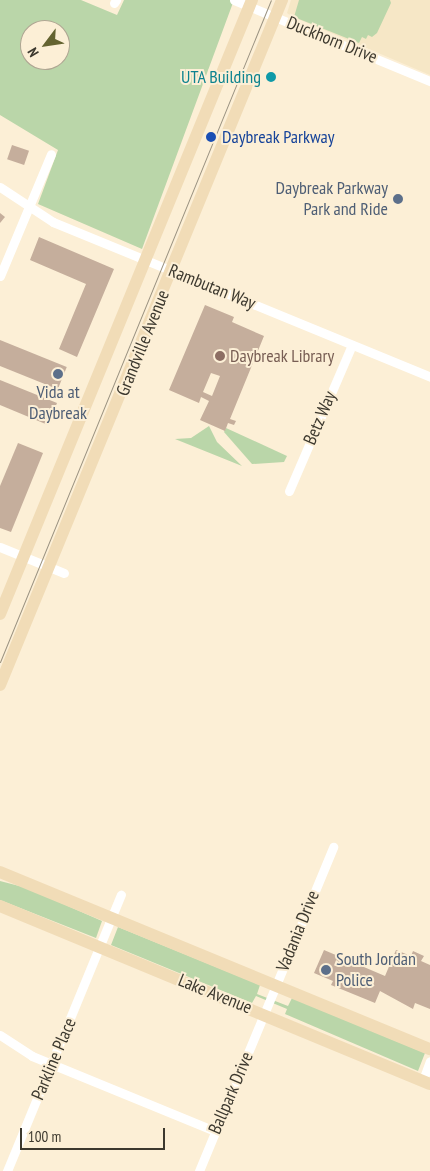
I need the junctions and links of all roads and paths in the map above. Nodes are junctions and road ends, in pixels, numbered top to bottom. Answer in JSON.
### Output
{"nodes":[{"id":1,"x":234,"y":0,"type":"edge"},
{"id":2,"x":282,"y":0,"type":"edge"},
{"id":3,"x":251,"y":3,"type":"edge"},
{"id":4,"x":275,"y":17,"type":"junction"},
{"id":5,"x":430,"y":81,"type":"edge"},
{"id":6,"x":51,"y":154,"type":"dead end"},
{"id":7,"x":0,"y":187,"type":"edge"},
{"id":8,"x":29,"y":207,"type":"junction"},
{"id":9,"x":147,"y":260,"type":"junction"},
{"id":10,"x":173,"y":271,"type":"junction"},
{"id":11,"x":0,"y":276,"type":"edge"},
{"id":12,"x":352,"y":345,"type":"junction"},
{"id":13,"x":430,"y":377,"type":"edge"},
{"id":14,"x":289,"y":491,"type":"dead end"},
{"id":15,"x":0,"y":547,"type":"edge"},
{"id":16,"x":24,"y":557,"type":"junction"},
{"id":17,"x":48,"y":567,"type":"junction"},
{"id":18,"x":64,"y":573,"type":"dead end"},
{"id":19,"x":0,"y":614,"type":"edge"},
{"id":20,"x":0,"y":686,"type":"edge"},
{"id":21,"x":333,"y":847,"type":"dead end"},
{"id":22,"x":0,"y":872,"type":"edge"},
{"id":23,"x":121,"y":895,"type":"dead end"},
{"id":24,"x":0,"y":906,"type":"edge"},
{"id":25,"x":112,"y":918,"type":"junction"},
{"id":26,"x":100,"y":947,"type":"junction"},
{"id":27,"x":276,"y":986,"type":"junction"},
{"id":28,"x":264,"y":1014,"type":"junction"},
{"id":29,"x":0,"y":1035,"type":"edge"},
{"id":30,"x":430,"y":1049,"type":"edge"},
{"id":31,"x":430,"y":1061,"type":"edge"},
{"id":32,"x":52,"y":1064,"type":"junction"},
{"id":33,"x":426,"y":1082,"type":"edge"},
{"id":34,"x":215,"y":1131,"type":"junction"},
{"id":35,"x":7,"y":1171,"type":"edge"},
{"id":36,"x":199,"y":1171,"type":"edge"}],
"edges":[{"from":1,"to":3,"type":"street","name":"Duckhorn Drive"},
{"from":2,"to":4,"type":"street","name":"Grandville Avenue"},
{"from":3,"to":4,"type":"street","name":"Duckhorn Drive"},
{"from":3,"to":9,"type":"street","name":"Grandville Avenue"},
{"from":4,"to":5,"type":"street","name":"Duckhorn Drive"},
{"from":4,"to":10,"type":"street","name":"Grandville Avenue"},
{"from":6,"to":8,"type":"street"},
{"from":7,"to":8,"type":"street","name":"Rambutan Way"},
{"from":8,"to":9,"type":"street","name":"Rambutan Way"},
{"from":8,"to":11,"type":"street"},
{"from":9,"to":10,"type":"street","name":"Rambutan Way"},
{"from":9,"to":16,"type":"street","name":"Grandville Avenue"},
{"from":10,"to":12,"type":"street","name":"Rambutan Way"},
{"from":10,"to":17,"type":"street","name":"Grandville Avenue"},
{"from":12,"to":13,"type":"street","name":"Rambutan Way"},
{"from":12,"to":14,"type":"street","name":"Betz Way"},
{"from":15,"to":16,"type":"street"},
{"from":16,"to":17,"type":"street"},
{"from":16,"to":19,"type":"street","name":"Grandville Avenue"},
{"from":17,"to":18,"type":"street"},
{"from":17,"to":20,"type":"street","name":"Grandville Avenue"},
{"from":21,"to":27,"type":"street","name":"Vadania Drive"},
{"from":22,"to":25,"type":"street","name":"Lake Avenue"},
{"from":23,"to":25,"type":"street"},
{"from":24,"to":26,"type":"street","name":"Lake Avenue"},
{"from":25,"to":26,"type":"street"},
{"from":25,"to":27,"type":"street","name":"Lake Avenue"},
{"from":26,"to":28,"type":"street","name":"Lake Avenue"},
{"from":26,"to":32,"type":"street","name":"Parkline Place"},
{"from":27,"to":28,"type":"street","name":"Vadania Drive"},
{"from":27,"to":30,"type":"street","name":"Lake Avenue"},
{"from":28,"to":33,"type":"street","name":"Lake Avenue"},
{"from":28,"to":34,"type":"street","name":"Ballpark Drive"},
{"from":29,"to":32,"type":"street"},
{"from":31,"to":33,"type":"street"},
{"from":32,"to":34,"type":"street"},
{"from":32,"to":35,"type":"street","name":"Parkline Place"},
{"from":34,"to":36,"type":"street","name":"Ballpark Drive"}]}
